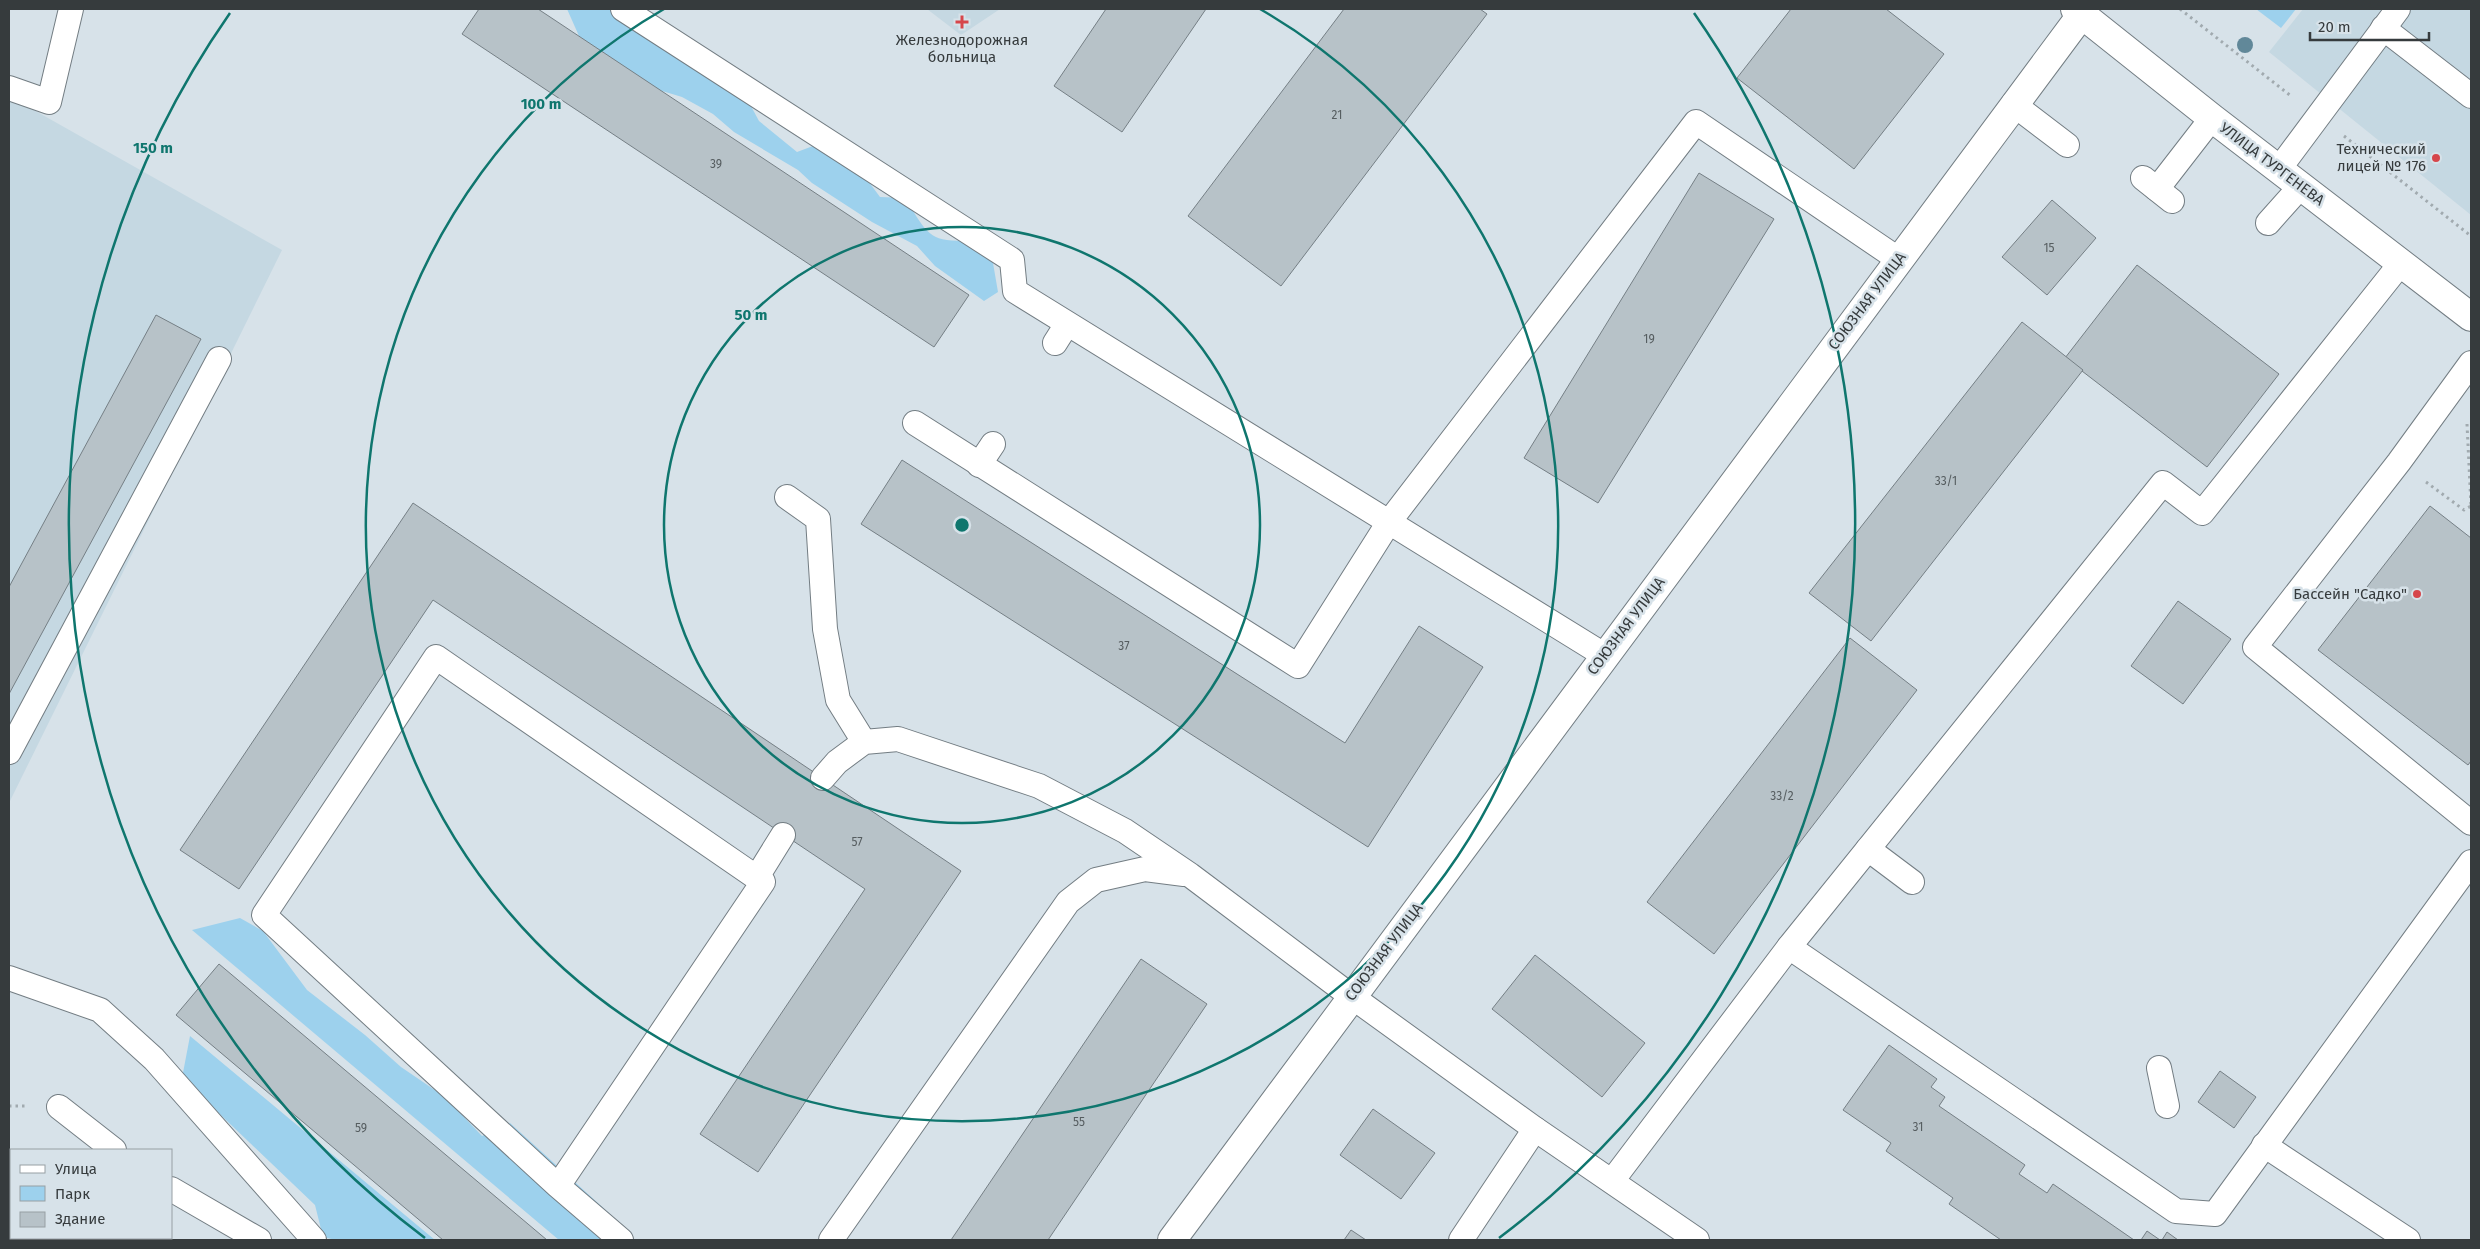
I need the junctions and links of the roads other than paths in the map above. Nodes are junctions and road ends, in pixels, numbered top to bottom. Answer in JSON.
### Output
{"nodes":[{"id":1,"x":71,"y":9,"type":"edge"},
{"id":2,"x":623,"y":9,"type":"edge"},
{"id":3,"x":2398,"y":9,"type":"edge"},
{"id":4,"x":2078,"y":12,"type":"edge"},
{"id":5,"x":2383,"y":28,"type":"junction"},
{"id":6,"x":9,"y":88,"type":"edge"},
{"id":7,"x":2471,"y":96,"type":"edge"},
{"id":8,"x":2013,"y":104,"type":"junction"},
{"id":9,"x":2212,"y":118,"type":"junction"},
{"id":10,"x":2067,"y":145,"type":"dead end"},
{"id":11,"x":2279,"y":170,"type":"junction"},
{"id":12,"x":2300,"y":186,"type":"junction"},
{"id":13,"x":2157,"y":189,"type":"dead end"},
{"id":14,"x":2268,"y":223,"type":"dead end"},
{"id":15,"x":1898,"y":259,"type":"junction"},
{"id":16,"x":2401,"y":263,"type":"junction"},
{"id":17,"x":2471,"y":316,"type":"edge"},
{"id":18,"x":219,"y":358,"type":"dead end"},
{"id":19,"x":2471,"y":363,"type":"edge"},
{"id":20,"x":915,"y":423,"type":"dead end"},
{"id":21,"x":993,"y":444,"type":"dead end"},
{"id":22,"x":979,"y":465,"type":"junction"},
{"id":23,"x":786,"y":497,"type":"dead end"},
{"id":24,"x":1389,"y":522,"type":"junction"},
{"id":25,"x":1604,"y":655,"type":"junction"},
{"id":26,"x":864,"y":742,"type":"junction"},
{"id":27,"x":9,"y":752,"type":"edge"},
{"id":28,"x":823,"y":778,"type":"dead end"},
{"id":29,"x":2471,"y":823,"type":"edge"},
{"id":30,"x":784,"y":835,"type":"dead end"},
{"id":31,"x":1868,"y":849,"type":"junction"},
{"id":32,"x":2471,"y":862,"type":"edge"},
{"id":33,"x":1190,"y":875,"type":"junction"},
{"id":34,"x":757,"y":877,"type":"junction"},
{"id":35,"x":1912,"y":882,"type":"dead end"},
{"id":36,"x":1789,"y":947,"type":"junction"},
{"id":37,"x":9,"y":978,"type":"edge"},
{"id":38,"x":1351,"y":996,"type":"junction"},
{"id":39,"x":2159,"y":1068,"type":"dead end"},
{"id":40,"x":2167,"y":1106,"type":"dead end"},
{"id":41,"x":59,"y":1107,"type":"dead end"},
{"id":42,"x":1535,"y":1129,"type":"junction"},
{"id":43,"x":2264,"y":1145,"type":"junction"},
{"id":44,"x":113,"y":1149,"type":"edge"},
{"id":45,"x":1612,"y":1181,"type":"junction"},
{"id":46,"x":558,"y":1186,"type":"junction"},
{"id":47,"x":172,"y":1191,"type":"edge"},
{"id":48,"x":258,"y":1240,"type":"edge"},
{"id":49,"x":314,"y":1240,"type":"edge"},
{"id":50,"x":621,"y":1240,"type":"edge"},
{"id":51,"x":831,"y":1240,"type":"edge"},
{"id":52,"x":1172,"y":1240,"type":"edge"},
{"id":53,"x":1461,"y":1240,"type":"edge"},
{"id":54,"x":1698,"y":1240,"type":"edge"},
{"id":55,"x":2408,"y":1240,"type":"edge"}],
"edges":[{"from":1,"to":6,"type":"lane"},
{"from":2,"to":24,"type":"lane"},
{"from":3,"to":5,"type":"lane"},
{"from":4,"to":8,"type":"street","name":"СОЮЗНАЯ УЛИЦА"},
{"from":4,"to":9,"type":"street","name":"УЛИЦА ТУРГЕНЕВА"},
{"from":5,"to":7,"type":"lane"},
{"from":5,"to":11,"type":"lane"},
{"from":8,"to":10,"type":"lane"},
{"from":8,"to":15,"type":"street","name":"СОЮЗНАЯ УЛИЦА"},
{"from":9,"to":11,"type":"street","name":"УЛИЦА ТУРГЕНЕВА"},
{"from":9,"to":13,"type":"lane"},
{"from":11,"to":12,"type":"street","name":"УЛИЦА ТУРГЕНЕВА"},
{"from":12,"to":14,"type":"lane"},
{"from":12,"to":16,"type":"street","name":"УЛИЦА ТУРГЕНЕВА"},
{"from":15,"to":24,"type":"lane"},
{"from":15,"to":25,"type":"street","name":"СОЮЗНАЯ УЛИЦА"},
{"from":16,"to":17,"type":"street","name":"УЛИЦА ТУРГЕНЕВА"},
{"from":16,"to":31,"type":"lane"},
{"from":18,"to":27,"type":"lane"},
{"from":19,"to":29,"type":"lane"},
{"from":20,"to":22,"type":"lane"},
{"from":21,"to":22,"type":"lane"},
{"from":22,"to":24,"type":"lane"},
{"from":23,"to":26,"type":"lane"},
{"from":24,"to":25,"type":"lane"},
{"from":25,"to":38,"type":"street","name":"СОЮЗНАЯ УЛИЦА"},
{"from":26,"to":28,"type":"lane"},
{"from":26,"to":33,"type":"lane"},
{"from":30,"to":34,"type":"lane"},
{"from":31,"to":35,"type":"lane"},
{"from":31,"to":36,"type":"lane"},
{"from":32,"to":43,"type":"lane"},
{"from":33,"to":38,"type":"lane"},
{"from":33,"to":51,"type":"lane"},
{"from":34,"to":46,"type":"lane"},
{"from":34,"to":46,"type":"lane"},
{"from":36,"to":43,"type":"lane"},
{"from":36,"to":45,"type":"lane"},
{"from":37,"to":49,"type":"lane"},
{"from":38,"to":42,"type":"lane"},
{"from":38,"to":52,"type":"street","name":"СОЮЗНАЯ УЛИЦА"},
{"from":39,"to":40,"type":"lane"},
{"from":41,"to":44,"type":"lane"},
{"from":42,"to":45,"type":"lane"},
{"from":42,"to":53,"type":"lane"},
{"from":43,"to":55,"type":"lane"},
{"from":45,"to":54,"type":"lane"},
{"from":46,"to":50,"type":"lane"},
{"from":47,"to":48,"type":"lane"}]}
